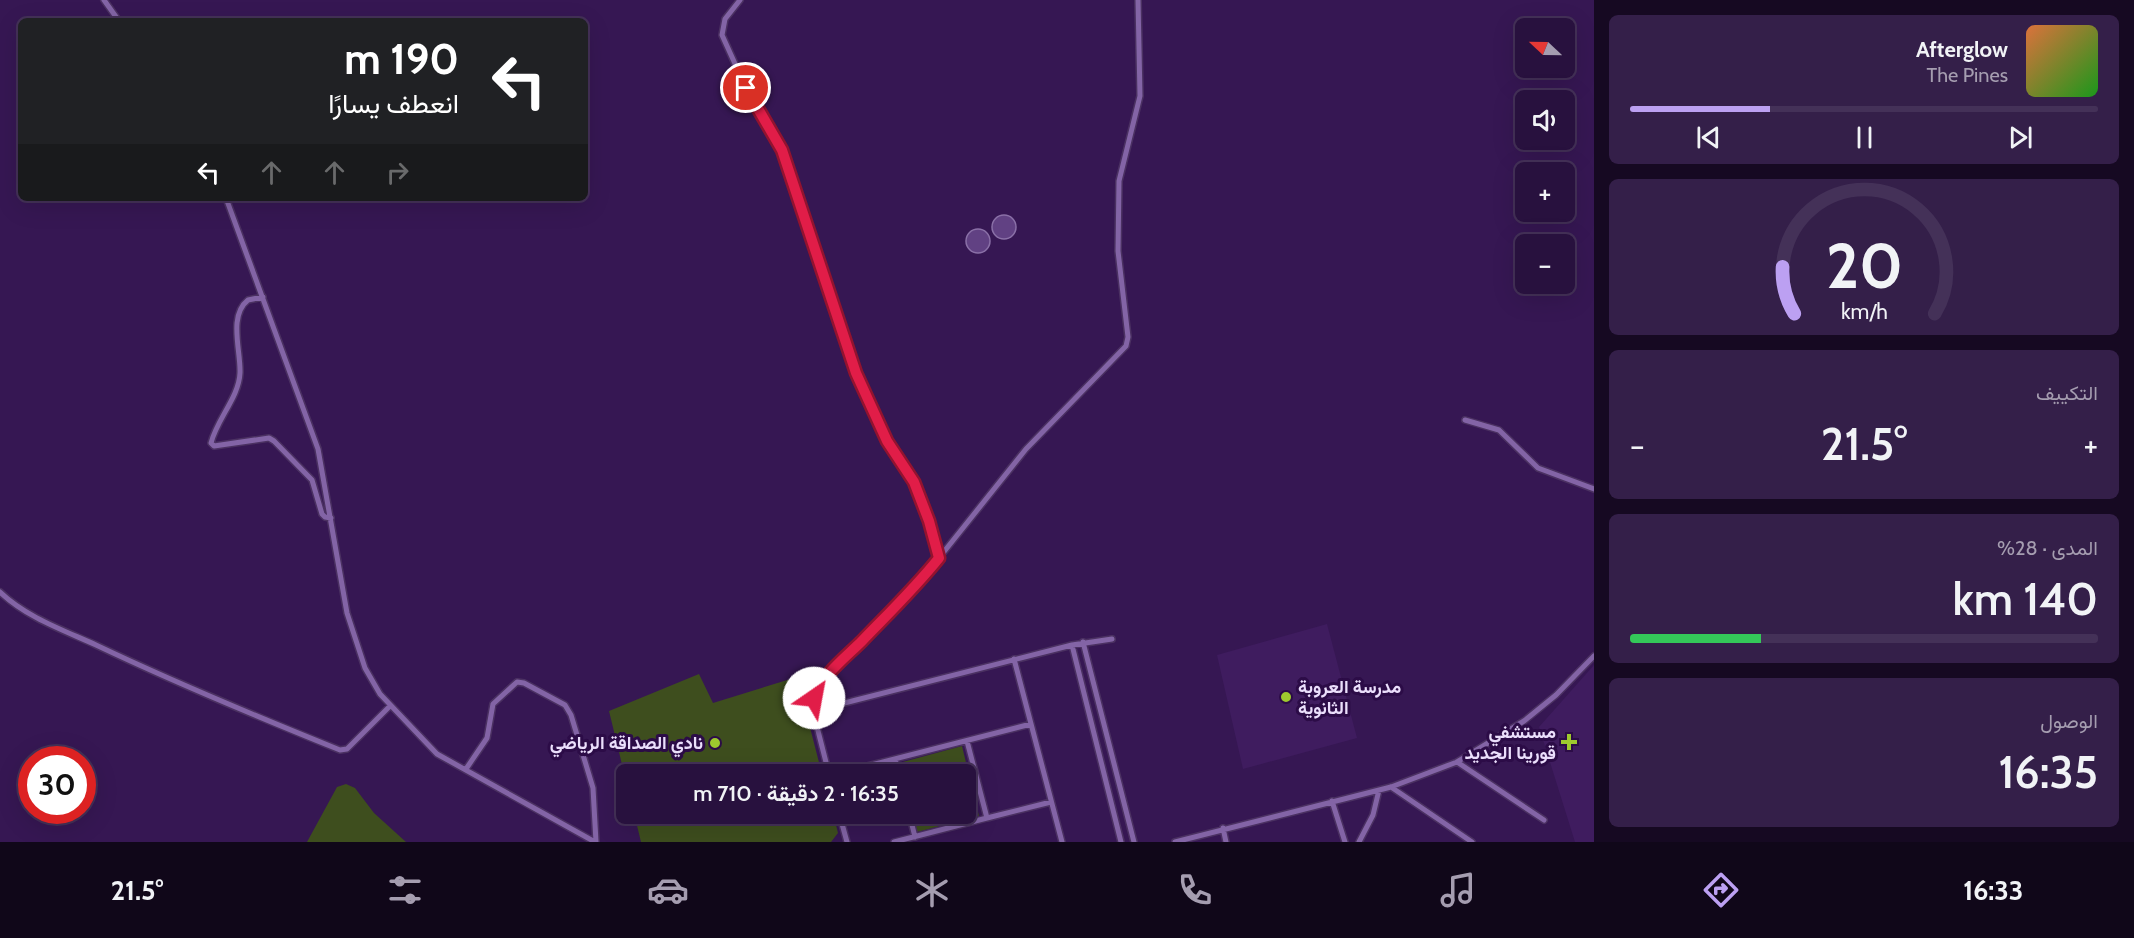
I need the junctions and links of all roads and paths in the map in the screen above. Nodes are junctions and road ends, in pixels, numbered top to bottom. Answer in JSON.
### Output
{"nodes":[{"id":1,"x":104,"y":0,"type":"edge"},
{"id":2,"x":740,"y":0,"type":"edge"},
{"id":3,"x":1138,"y":0,"type":"edge"},
{"id":4,"x":117,"y":18,"type":"edge"},
{"id":5,"x":227,"y":201,"type":"edge"},
{"id":6,"x":263,"y":297,"type":"junction"},
{"id":7,"x":1465,"y":420,"type":"dead end"},
{"id":8,"x":1594,"y":489,"type":"edge"},
{"id":9,"x":331,"y":518,"type":"junction"},
{"id":10,"x":939,"y":558,"type":"junction"},
{"id":11,"x":0,"y":592,"type":"edge"},
{"id":12,"x":1112,"y":639,"type":"dead end"},
{"id":13,"x":1083,"y":642,"type":"junction"},
{"id":14,"x":1072,"y":645,"type":"junction"},
{"id":15,"x":1594,"y":656,"type":"edge"},
{"id":16,"x":1014,"y":659,"type":"junction"},
{"id":17,"x":390,"y":706,"type":"junction"},
{"id":18,"x":813,"y":711,"type":"junction"},
{"id":19,"x":1031,"y":724,"type":"junction"},
{"id":20,"x":967,"y":741,"type":"junction"},
{"id":21,"x":895,"y":759,"type":"junction"},
{"id":22,"x":1457,"y":762,"type":"junction"},
{"id":23,"x":826,"y":764,"type":"edge"},
{"id":24,"x":875,"y":764,"type":"edge"},
{"id":25,"x":896,"y":764,"type":"edge"},
{"id":26,"x":465,"y":770,"type":"junction"},
{"id":27,"x":1391,"y":787,"type":"junction"},
{"id":28,"x":1379,"y":790,"type":"junction"},
{"id":29,"x":1332,"y":801,"type":"junction"},
{"id":30,"x":1051,"y":802,"type":"junction"},
{"id":31,"x":987,"y":818,"type":"junction"},
{"id":32,"x":1544,"y":820,"type":"dead end"},
{"id":33,"x":842,"y":824,"type":"edge"},
{"id":34,"x":912,"y":824,"type":"edge"},
{"id":35,"x":1223,"y":828,"type":"junction"},
{"id":36,"x":915,"y":837,"type":"junction"},
{"id":37,"x":596,"y":842,"type":"edge"},
{"id":38,"x":847,"y":842,"type":"edge"},
{"id":39,"x":894,"y":842,"type":"edge"},
{"id":40,"x":1062,"y":842,"type":"edge"},
{"id":41,"x":1121,"y":842,"type":"edge"},
{"id":42,"x":1134,"y":842,"type":"edge"},
{"id":43,"x":1175,"y":842,"type":"edge"},
{"id":44,"x":1226,"y":842,"type":"edge"},
{"id":45,"x":1345,"y":842,"type":"edge"},
{"id":46,"x":1359,"y":842,"type":"edge"},
{"id":47,"x":1472,"y":842,"type":"edge"}],
"edges":[{"from":1,"to":4,"type":"street"},
{"from":2,"to":10,"type":"street"},
{"from":3,"to":10,"type":"street"},
{"from":5,"to":6,"type":"street"},
{"from":6,"to":9,"type":"street"},
{"from":6,"to":9,"type":"street"},
{"from":7,"to":8,"type":"street"},
{"from":9,"to":17,"type":"street"},
{"from":10,"to":18,"type":"street"},
{"from":11,"to":17,"type":"street"},
{"from":12,"to":13,"type":"street"},
{"from":13,"to":14,"type":"street"},
{"from":13,"to":42,"type":"street"},
{"from":14,"to":16,"type":"street"},
{"from":14,"to":41,"type":"street"},
{"from":15,"to":22,"type":"street"},
{"from":16,"to":18,"type":"street"},
{"from":16,"to":19,"type":"street"},
{"from":17,"to":26,"type":"street"},
{"from":18,"to":23,"type":"street"},
{"from":19,"to":20,"type":"street"},
{"from":19,"to":30,"type":"street"},
{"from":20,"to":21,"type":"street"},
{"from":20,"to":31,"type":"street"},
{"from":21,"to":24,"type":"street"},
{"from":21,"to":25,"type":"street"},
{"from":22,"to":27,"type":"street"},
{"from":22,"to":32,"type":"street"},
{"from":26,"to":37,"type":"street"},
{"from":26,"to":37,"type":"street"},
{"from":27,"to":28,"type":"street"},
{"from":27,"to":47,"type":"street"},
{"from":28,"to":29,"type":"street"},
{"from":28,"to":46,"type":"street"},
{"from":29,"to":35,"type":"street"},
{"from":29,"to":45,"type":"street"},
{"from":30,"to":31,"type":"street"},
{"from":30,"to":40,"type":"street"},
{"from":31,"to":36,"type":"street"},
{"from":33,"to":38,"type":"street"},
{"from":34,"to":36,"type":"street"},
{"from":35,"to":43,"type":"street"},
{"from":35,"to":44,"type":"street"},
{"from":36,"to":39,"type":"street"}]}
